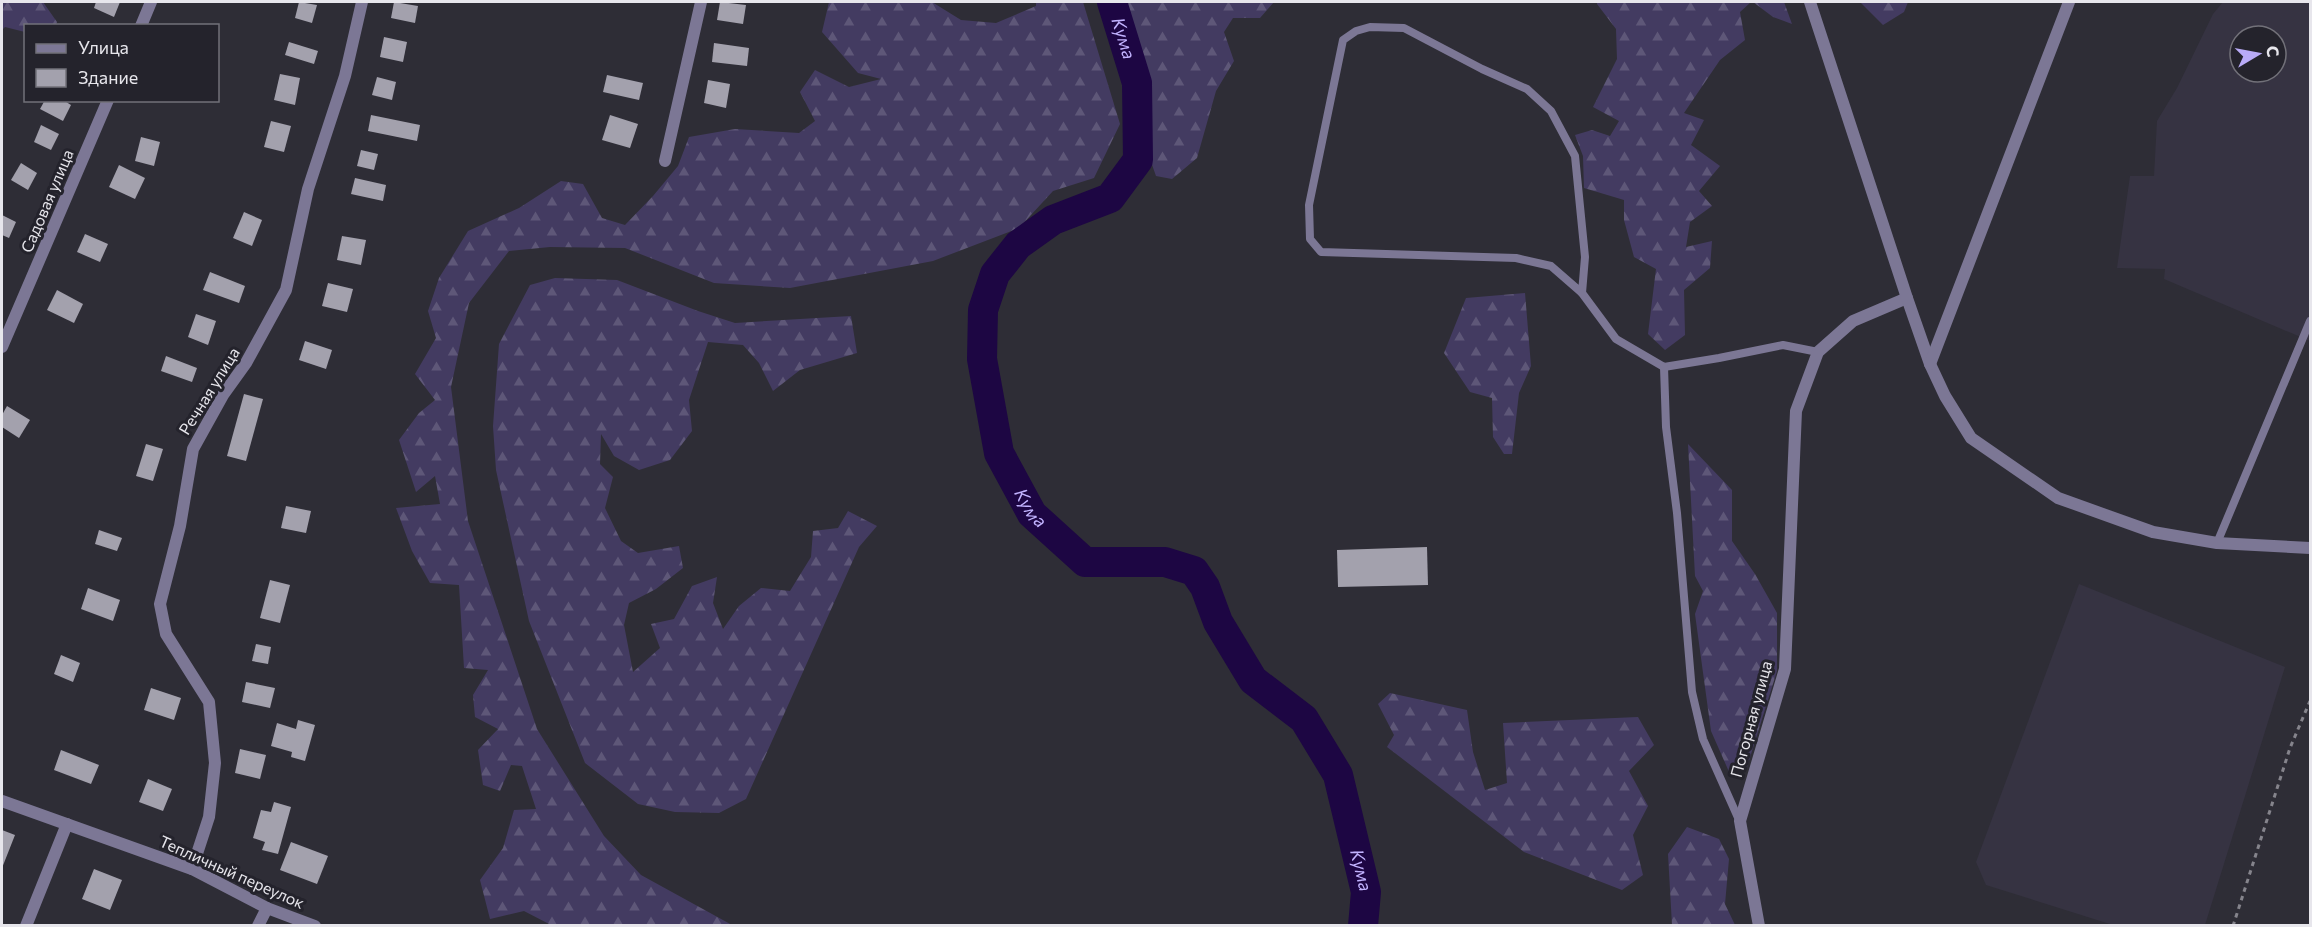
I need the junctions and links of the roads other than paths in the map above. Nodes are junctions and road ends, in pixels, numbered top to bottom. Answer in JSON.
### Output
{"nodes":[{"id":1,"x":151,"y":2,"type":"edge"},
{"id":2,"x":362,"y":2,"type":"edge"},
{"id":3,"x":701,"y":2,"type":"edge"},
{"id":4,"x":1810,"y":2,"type":"edge"},
{"id":5,"x":2069,"y":2,"type":"edge"},
{"id":6,"x":142,"y":24,"type":"edge"},
{"id":7,"x":107,"y":102,"type":"edge"},
{"id":8,"x":665,"y":161,"type":"dead end"},
{"id":9,"x":1582,"y":293,"type":"junction"},
{"id":10,"x":1907,"y":298,"type":"junction"},
{"id":11,"x":2310,"y":321,"type":"edge"},
{"id":12,"x":2,"y":347,"type":"edge"},
{"id":13,"x":1818,"y":352,"type":"junction"},
{"id":14,"x":1930,"y":364,"type":"junction"},
{"id":15,"x":1664,"y":367,"type":"junction"},
{"id":16,"x":2217,"y":543,"type":"junction"},
{"id":17,"x":2310,"y":548,"type":"edge"},
{"id":18,"x":2,"y":801,"type":"edge"},
{"id":19,"x":1740,"y":821,"type":"junction"},
{"id":20,"x":67,"y":824,"type":"junction"},
{"id":21,"x":192,"y":869,"type":"junction"},
{"id":22,"x":267,"y":908,"type":"junction"},
{"id":23,"x":26,"y":926,"type":"edge"},
{"id":24,"x":258,"y":926,"type":"edge"},
{"id":25,"x":315,"y":926,"type":"edge"},
{"id":26,"x":1759,"y":926,"type":"edge"}],
"edges":[{"from":1,"to":6,"type":"street"},
{"from":2,"to":21,"type":"street","name":"Речная улица"},
{"from":3,"to":8,"type":"street"},
{"from":4,"to":10,"type":"street"},
{"from":5,"to":14,"type":"street"},
{"from":7,"to":12,"type":"street","name":"Садовая улица"},
{"from":9,"to":9,"type":"lane"},
{"from":9,"to":15,"type":"lane"},
{"from":10,"to":13,"type":"street"},
{"from":10,"to":14,"type":"street"},
{"from":11,"to":16,"type":"lane"},
{"from":13,"to":15,"type":"lane"},
{"from":13,"to":19,"type":"street","name":"Погорная улица"},
{"from":14,"to":16,"type":"street"},
{"from":15,"to":19,"type":"lane"},
{"from":16,"to":17,"type":"street"},
{"from":18,"to":20,"type":"street","name":"Тепличный переулок"},
{"from":19,"to":26,"type":"street","name":"Погорная улица"},
{"from":20,"to":21,"type":"street","name":"Тепличный переулок"},
{"from":20,"to":23,"type":"street"},
{"from":21,"to":22,"type":"street","name":"Тепличный переулок"},
{"from":22,"to":24,"type":"street"},
{"from":22,"to":25,"type":"street","name":"Тепличный переулок"}]}
